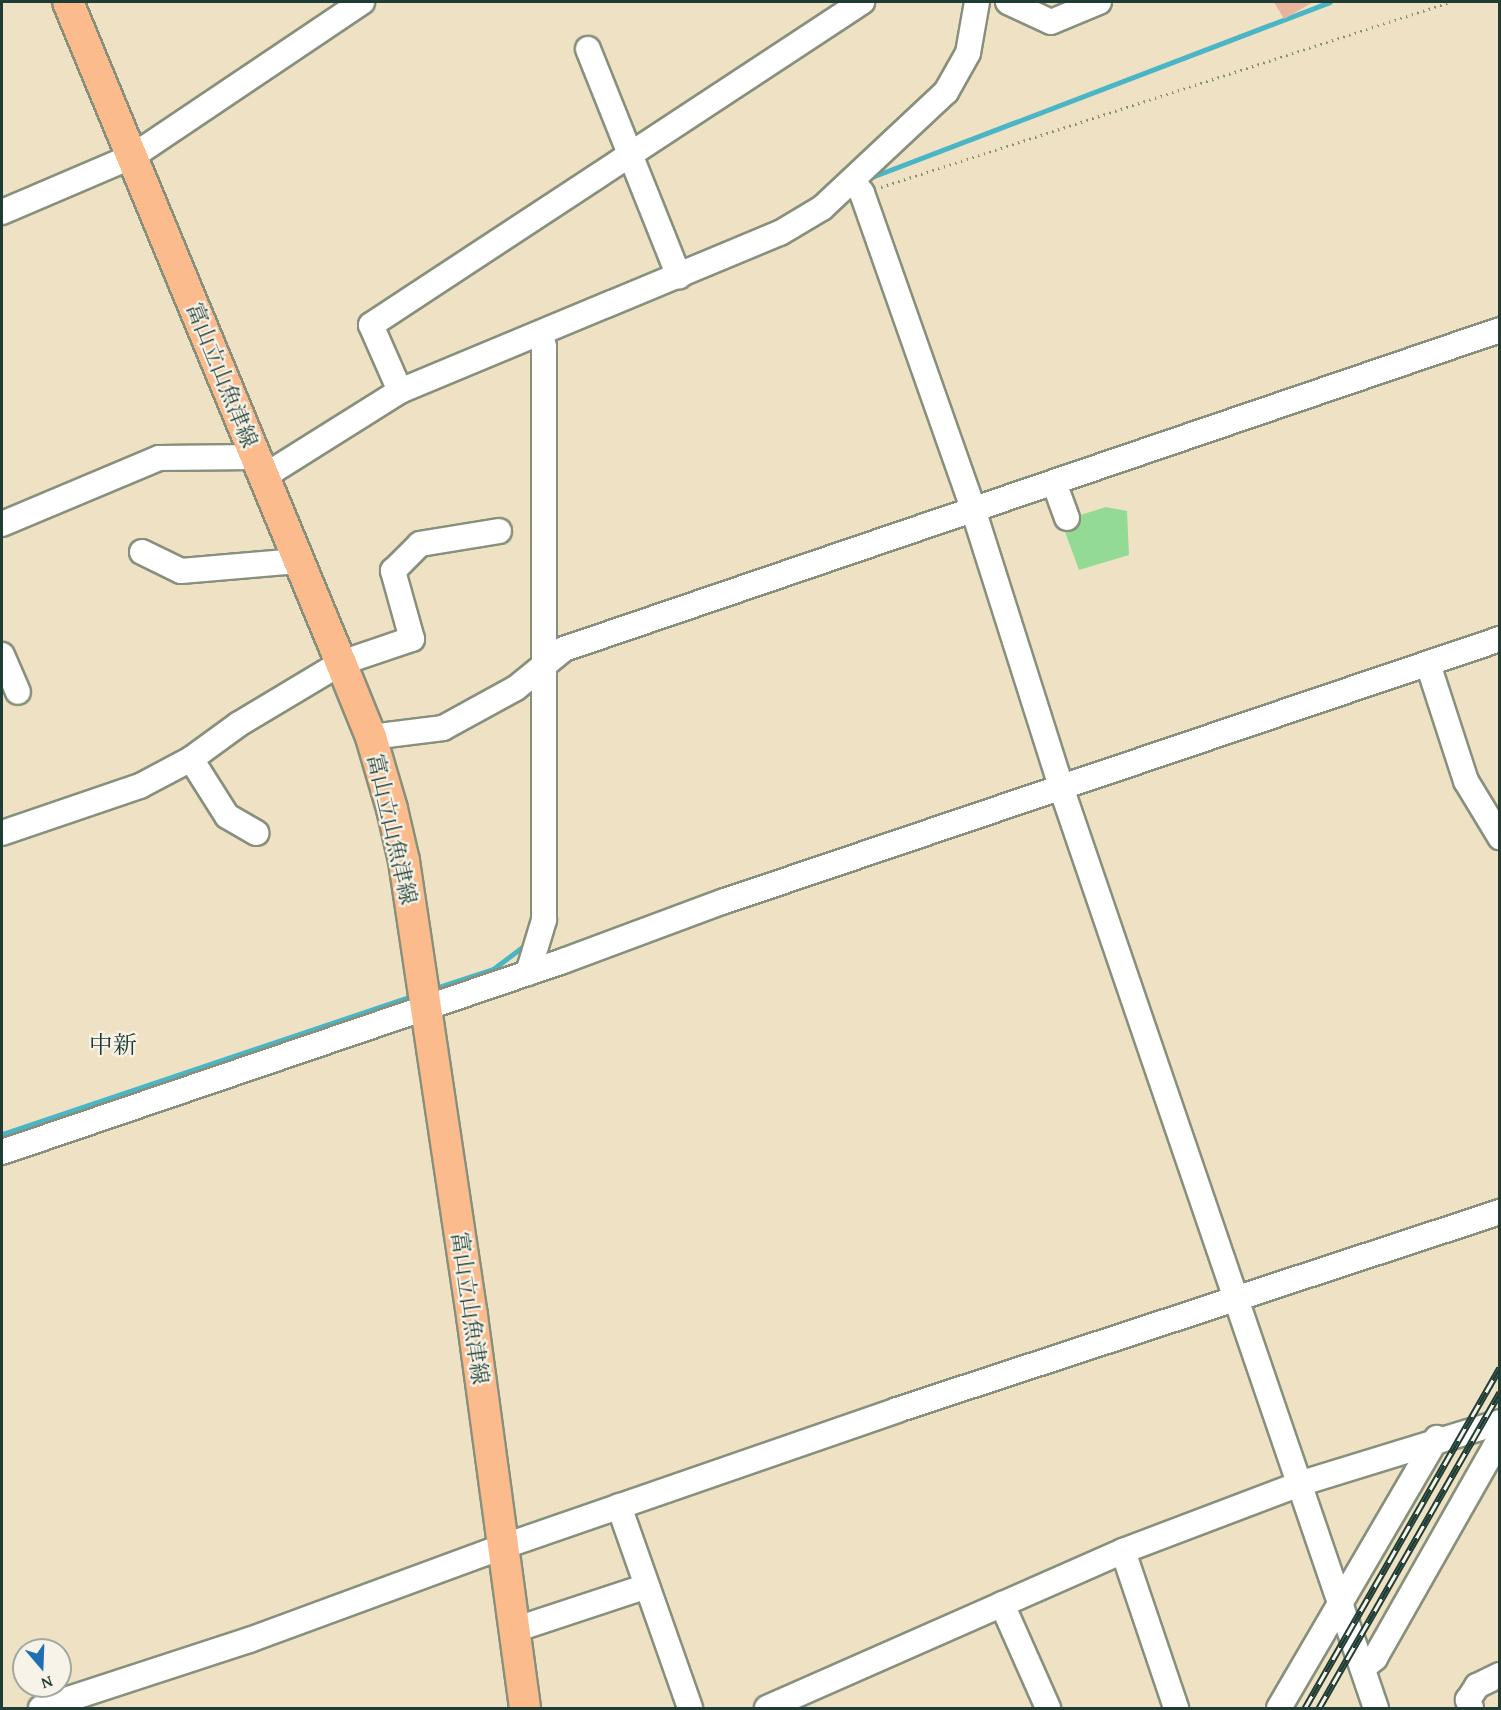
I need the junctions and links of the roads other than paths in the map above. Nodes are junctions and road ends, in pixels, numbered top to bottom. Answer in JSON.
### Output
{"nodes":[{"id":1,"x":68,"y":2,"type":"edge"},
{"id":2,"x":362,"y":2,"type":"edge"},
{"id":3,"x":862,"y":2,"type":"edge"},
{"id":4,"x":977,"y":2,"type":"edge"},
{"id":5,"x":1008,"y":2,"type":"edge"},
{"id":6,"x":1100,"y":2,"type":"edge"},
{"id":7,"x":588,"y":49,"type":"dead end"},
{"id":8,"x":630,"y":150,"type":"junction"},
{"id":9,"x":133,"y":156,"type":"junction"},
{"id":10,"x":858,"y":187,"type":"junction"},
{"id":11,"x":2,"y":212,"type":"edge"},
{"id":12,"x":679,"y":276,"type":"junction"},
{"id":13,"x":1500,"y":330,"type":"edge"},
{"id":14,"x":541,"y":334,"type":"junction"},
{"id":15,"x":400,"y":391,"type":"junction"},
{"id":16,"x":259,"y":467,"type":"junction"},
{"id":17,"x":1055,"y":485,"type":"junction"},
{"id":18,"x":973,"y":509,"type":"junction"},
{"id":19,"x":1067,"y":518,"type":"dead end"},
{"id":20,"x":2,"y":524,"type":"edge"},
{"id":21,"x":499,"y":531,"type":"dead end"},
{"id":22,"x":142,"y":552,"type":"dead end"},
{"id":23,"x":298,"y":561,"type":"junction"},
{"id":24,"x":1500,"y":639,"type":"edge"},
{"id":25,"x":2,"y":655,"type":"edge"},
{"id":26,"x":341,"y":663,"type":"junction"},
{"id":27,"x":546,"y":663,"type":"junction"},
{"id":28,"x":1428,"y":664,"type":"junction"},
{"id":29,"x":18,"y":692,"type":"dead end"},
{"id":30,"x":370,"y":737,"type":"junction"},
{"id":31,"x":191,"y":759,"type":"junction"},
{"id":32,"x":1062,"y":790,"type":"junction"},
{"id":33,"x":2,"y":833,"type":"edge"},
{"id":34,"x":256,"y":833,"type":"dead end"},
{"id":35,"x":1500,"y":837,"type":"edge"},
{"id":36,"x":528,"y":973,"type":"junction"},
{"id":37,"x":424,"y":1006,"type":"junction"},
{"id":38,"x":2,"y":1152,"type":"edge"},
{"id":39,"x":1500,"y":1212,"type":"edge"},
{"id":40,"x":1238,"y":1300,"type":"junction"},
{"id":41,"x":1500,"y":1422,"type":"edge"},
{"id":42,"x":1437,"y":1438,"type":"junction"},
{"id":43,"x":1500,"y":1438,"type":"edge"},
{"id":44,"x":1302,"y":1483,"type":"junction"},
{"id":45,"x":619,"y":1506,"type":"junction"},
{"id":46,"x":502,"y":1546,"type":"junction"},
{"id":47,"x":1123,"y":1551,"type":"junction"},
{"id":48,"x":647,"y":1586,"type":"junction"},
{"id":49,"x":1341,"y":1603,"type":"junction"},
{"id":50,"x":1002,"y":1604,"type":"junction"},
{"id":51,"x":514,"y":1630,"type":"junction"},
{"id":52,"x":1363,"y":1668,"type":"junction"},
{"id":53,"x":1500,"y":1675,"type":"edge"},
{"id":54,"x":41,"y":1708,"type":"edge"},
{"id":55,"x":525,"y":1708,"type":"edge"},
{"id":56,"x":690,"y":1708,"type":"edge"},
{"id":57,"x":767,"y":1708,"type":"edge"},
{"id":58,"x":1048,"y":1708,"type":"edge"},
{"id":59,"x":1176,"y":1708,"type":"edge"},
{"id":60,"x":1278,"y":1708,"type":"edge"},
{"id":61,"x":1376,"y":1708,"type":"edge"},
{"id":62,"x":1471,"y":1708,"type":"edge"}],
"edges":[{"from":1,"to":9,"type":"main road","name":"富山立山魚津線"},
{"from":2,"to":9,"type":"street"},
{"from":3,"to":8,"type":"street"},
{"from":4,"to":10,"type":"street"},
{"from":5,"to":6,"type":"street"},
{"from":7,"to":8,"type":"street"},
{"from":8,"to":12,"type":"street"},
{"from":8,"to":15,"type":"street"},
{"from":9,"to":11,"type":"street"},
{"from":9,"to":16,"type":"main road","name":"富山立山魚津線"},
{"from":10,"to":12,"type":"street"},
{"from":10,"to":18,"type":"street"},
{"from":12,"to":14,"type":"street"},
{"from":13,"to":17,"type":"street"},
{"from":14,"to":15,"type":"street"},
{"from":14,"to":27,"type":"street"},
{"from":15,"to":16,"type":"street"},
{"from":16,"to":20,"type":"street"},
{"from":16,"to":23,"type":"main road","name":"富山立山魚津線"},
{"from":17,"to":18,"type":"street"},
{"from":17,"to":19,"type":"street"},
{"from":18,"to":27,"type":"street"},
{"from":18,"to":32,"type":"street"},
{"from":21,"to":26,"type":"street"},
{"from":22,"to":23,"type":"street"},
{"from":23,"to":26,"type":"main road","name":"富山立山魚津線"},
{"from":24,"to":28,"type":"street"},
{"from":25,"to":29,"type":"street"},
{"from":26,"to":30,"type":"main road","name":"富山立山魚津線"},
{"from":26,"to":31,"type":"street"},
{"from":27,"to":30,"type":"street"},
{"from":27,"to":36,"type":"street"},
{"from":28,"to":32,"type":"street"},
{"from":28,"to":35,"type":"street"},
{"from":30,"to":37,"type":"main road","name":"富山立山魚津線"},
{"from":31,"to":33,"type":"street"},
{"from":31,"to":34,"type":"street"},
{"from":32,"to":36,"type":"street"},
{"from":32,"to":40,"type":"street"},
{"from":36,"to":37,"type":"street"},
{"from":37,"to":38,"type":"street"},
{"from":37,"to":46,"type":"main road","name":"富山立山魚津線"},
{"from":39,"to":40,"type":"street"},
{"from":40,"to":44,"type":"street"},
{"from":40,"to":45,"type":"street"},
{"from":41,"to":42,"type":"street"},
{"from":42,"to":44,"type":"street"},
{"from":42,"to":49,"type":"street"},
{"from":43,"to":52,"type":"street"},
{"from":44,"to":47,"type":"street"},
{"from":44,"to":49,"type":"street"},
{"from":45,"to":46,"type":"street"},
{"from":45,"to":48,"type":"street"},
{"from":46,"to":51,"type":"main road","name":"富山立山魚津線"},
{"from":46,"to":54,"type":"street"},
{"from":47,"to":50,"type":"street"},
{"from":47,"to":59,"type":"street"},
{"from":48,"to":51,"type":"street"},
{"from":48,"to":56,"type":"street"},
{"from":49,"to":52,"type":"street"},
{"from":49,"to":60,"type":"street"},
{"from":50,"to":57,"type":"street"},
{"from":50,"to":58,"type":"street"},
{"from":51,"to":55,"type":"main road","name":"富山立山魚津線"},
{"from":52,"to":61,"type":"street"},
{"from":53,"to":62,"type":"street"}]}
